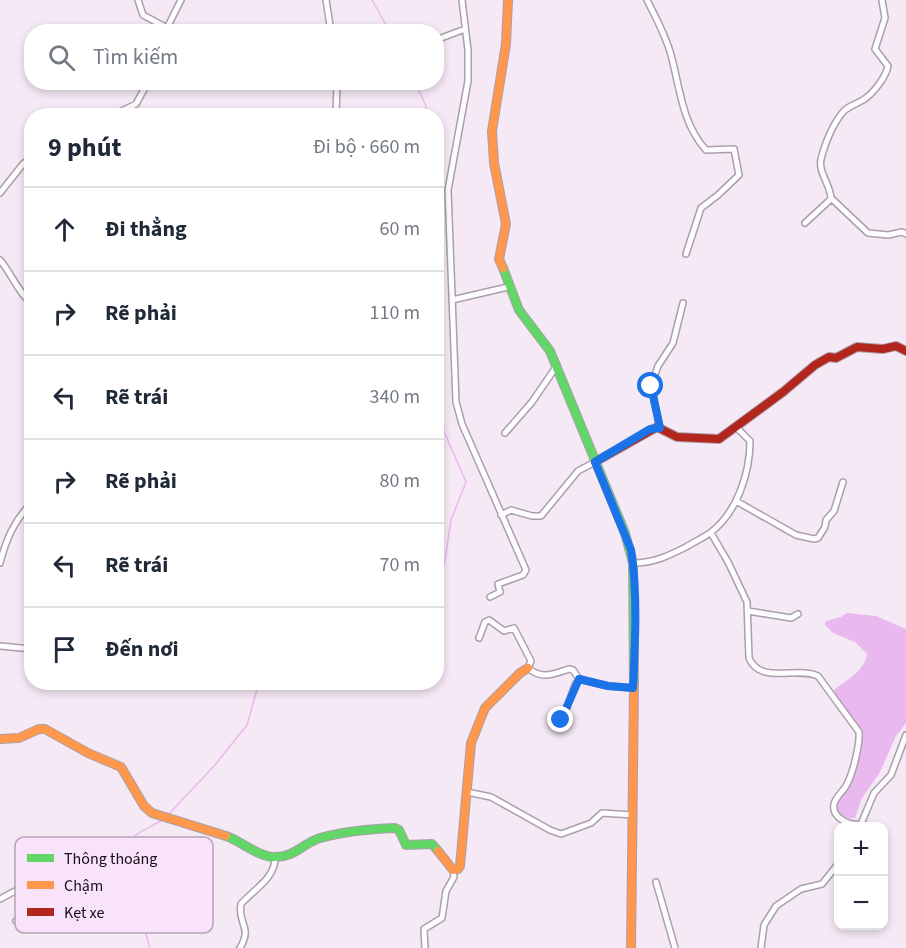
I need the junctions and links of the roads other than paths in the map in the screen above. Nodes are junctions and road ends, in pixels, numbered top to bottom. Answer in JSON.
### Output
{"nodes":[{"id":1,"x":138,"y":0,"type":"edge"},
{"id":2,"x":181,"y":0,"type":"edge"},
{"id":3,"x":326,"y":0,"type":"edge"},
{"id":4,"x":462,"y":0,"type":"edge"},
{"id":5,"x":508,"y":0,"type":"edge"},
{"id":6,"x":647,"y":0,"type":"edge"},
{"id":7,"x":882,"y":0,"type":"edge"},
{"id":8,"x":157,"y":24,"type":"edge"},
{"id":9,"x":169,"y":24,"type":"edge"},
{"id":10,"x":330,"y":24,"type":"edge"},
{"id":11,"x":465,"y":29,"type":"junction"},
{"id":12,"x":444,"y":37,"type":"edge"},
{"id":13,"x":143,"y":90,"type":"edge"},
{"id":14,"x":337,"y":90,"type":"edge"},
{"id":15,"x":128,"y":108,"type":"edge"},
{"id":16,"x":336,"y":108,"type":"edge"},
{"id":17,"x":24,"y":163,"type":"edge"},
{"id":18,"x":0,"y":193,"type":"edge"},
{"id":19,"x":831,"y":198,"type":"junction"},
{"id":20,"x":805,"y":223,"type":"dead end"},
{"id":21,"x":906,"y":234,"type":"edge"},
{"id":22,"x":686,"y":254,"type":"dead end"},
{"id":23,"x":0,"y":260,"type":"edge"},
{"id":24,"x":508,"y":287,"type":"junction"},
{"id":25,"x":24,"y":296,"type":"edge"},
{"id":26,"x":452,"y":300,"type":"junction"},
{"id":27,"x":683,"y":303,"type":"dead end"},
{"id":28,"x":906,"y":351,"type":"edge"},
{"id":29,"x":556,"y":367,"type":"junction"},
{"id":30,"x":736,"y":427,"type":"junction"},
{"id":31,"x":660,"y":428,"type":"junction"},
{"id":32,"x":505,"y":433,"type":"dead end"},
{"id":33,"x":595,"y":462,"type":"junction"},
{"id":34,"x":843,"y":482,"type":"dead end"},
{"id":35,"x":736,"y":501,"type":"junction"},
{"id":36,"x":24,"y":512,"type":"edge"},
{"id":37,"x":501,"y":515,"type":"junction"},
{"id":38,"x":711,"y":533,"type":"junction"},
{"id":39,"x":0,"y":563,"type":"edge"},
{"id":40,"x":633,"y":563,"type":"junction"},
{"id":41,"x":490,"y":597,"type":"dead end"},
{"id":42,"x":748,"y":611,"type":"junction"},
{"id":43,"x":798,"y":614,"type":"dead end"},
{"id":44,"x":479,"y":638,"type":"dead end"},
{"id":45,"x":0,"y":646,"type":"edge"},
{"id":46,"x":24,"y":648,"type":"edge"},
{"id":47,"x":528,"y":668,"type":"junction"},
{"id":48,"x":579,"y":679,"type":"junction"},
{"id":49,"x":633,"y":688,"type":"junction"},
{"id":50,"x":558,"y":721,"type":"dead end"},
{"id":51,"x":906,"y":735,"type":"edge"},
{"id":52,"x":0,"y":739,"type":"edge"},
{"id":53,"x":467,"y":792,"type":"junction"},
{"id":54,"x":633,"y":816,"type":"junction"},
{"id":55,"x":274,"y":857,"type":"junction"},
{"id":56,"x":834,"y":869,"type":"edge"},
{"id":57,"x":453,"y":870,"type":"junction"},
{"id":58,"x":656,"y":882,"type":"dead end"},
{"id":59,"x":15,"y":891,"type":"edge"},
{"id":60,"x":0,"y":899,"type":"edge"},
{"id":61,"x":240,"y":948,"type":"edge"},
{"id":62,"x":425,"y":948,"type":"edge"},
{"id":63,"x":631,"y":948,"type":"edge"},
{"id":64,"x":675,"y":948,"type":"edge"},
{"id":65,"x":761,"y":948,"type":"edge"}],
"edges":[{"from":1,"to":8,"type":"street"},
{"from":2,"to":9,"type":"street"},
{"from":3,"to":10,"type":"street"},
{"from":4,"to":11,"type":"street"},
{"from":5,"to":24,"type":"street"},
{"from":6,"to":22,"type":"street"},
{"from":7,"to":19,"type":"street"},
{"from":11,"to":12,"type":"street"},
{"from":11,"to":26,"type":"street"},
{"from":13,"to":15,"type":"street"},
{"from":14,"to":16,"type":"street"},
{"from":17,"to":18,"type":"street"},
{"from":19,"to":20,"type":"street"},
{"from":19,"to":21,"type":"street"},
{"from":23,"to":25,"type":"street"},
{"from":24,"to":26,"type":"street"},
{"from":24,"to":29,"type":"street"},
{"from":26,"to":37,"type":"street"},
{"from":27,"to":31,"type":"street"},
{"from":28,"to":30,"type":"street"},
{"from":29,"to":32,"type":"street"},
{"from":29,"to":33,"type":"street"},
{"from":30,"to":31,"type":"street"},
{"from":30,"to":35,"type":"street"},
{"from":31,"to":33,"type":"street"},
{"from":33,"to":37,"type":"street"},
{"from":33,"to":40,"type":"street"},
{"from":34,"to":35,"type":"street"},
{"from":35,"to":38,"type":"street"},
{"from":36,"to":39,"type":"street"},
{"from":37,"to":41,"type":"street"},
{"from":38,"to":40,"type":"street"},
{"from":38,"to":42,"type":"street"},
{"from":40,"to":49,"type":"street"},
{"from":42,"to":43,"type":"street"},
{"from":42,"to":51,"type":"street"},
{"from":44,"to":47,"type":"street"},
{"from":45,"to":46,"type":"street"},
{"from":47,"to":48,"type":"street"},
{"from":47,"to":53,"type":"street"},
{"from":48,"to":49,"type":"street"},
{"from":48,"to":50,"type":"street"},
{"from":49,"to":54,"type":"street"},
{"from":52,"to":55,"type":"street"},
{"from":53,"to":54,"type":"street"},
{"from":53,"to":57,"type":"street"},
{"from":54,"to":63,"type":"street"},
{"from":55,"to":57,"type":"street"},
{"from":55,"to":61,"type":"street"},
{"from":56,"to":65,"type":"street"},
{"from":57,"to":62,"type":"street"},
{"from":58,"to":64,"type":"street"},
{"from":59,"to":60,"type":"street"}]}
